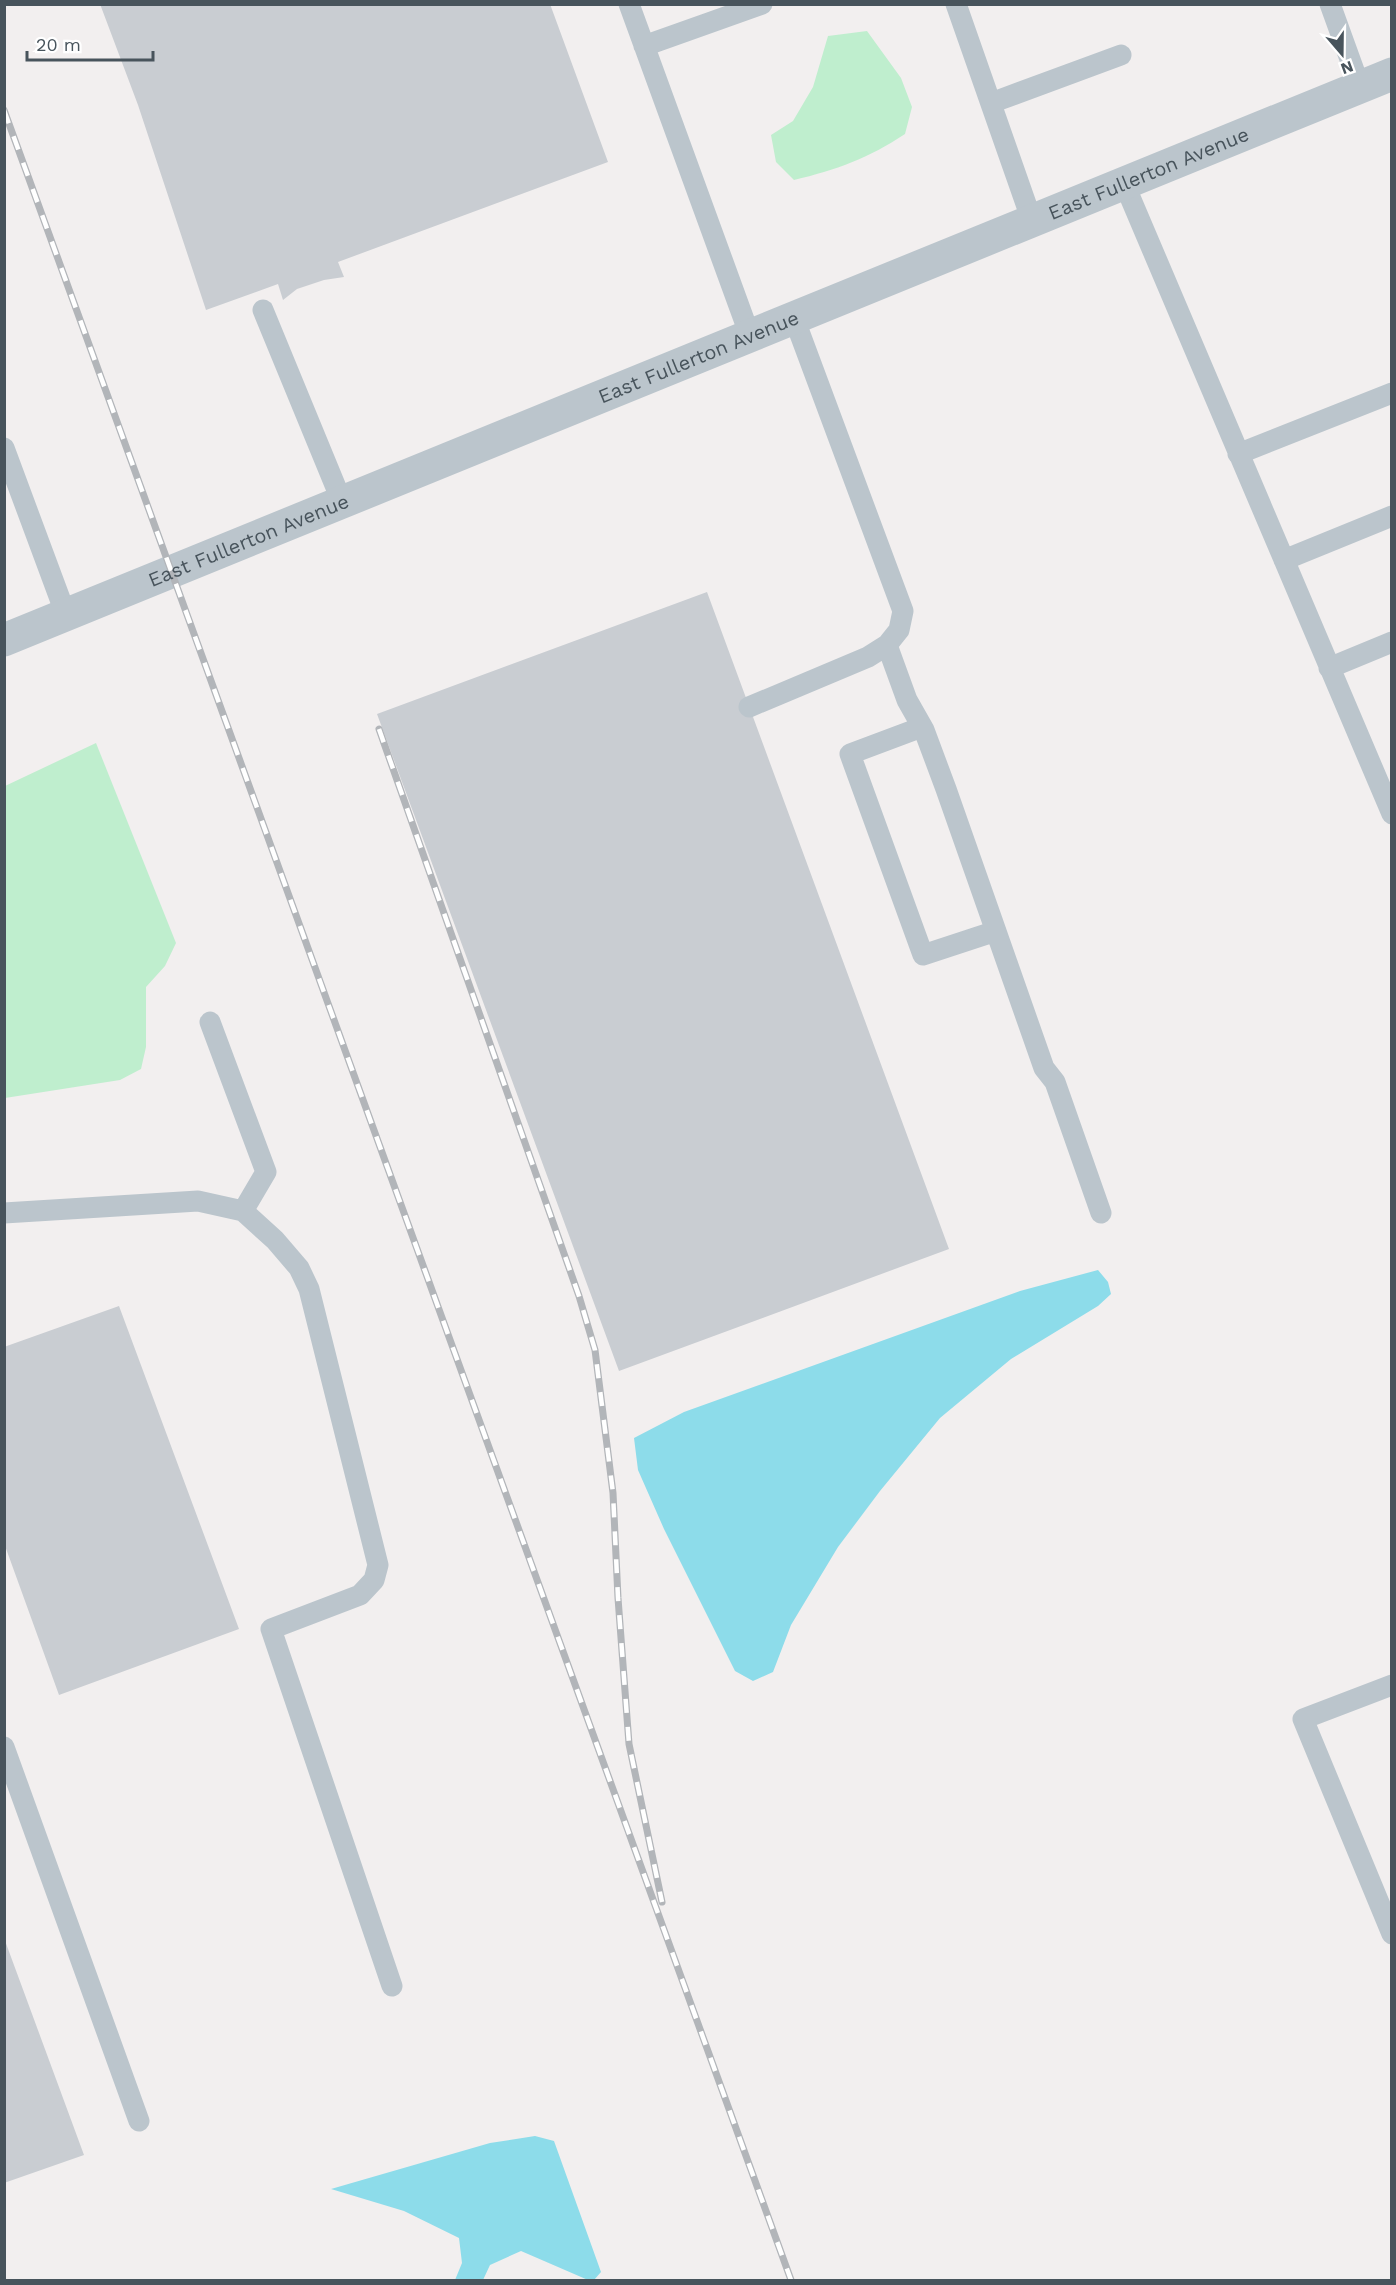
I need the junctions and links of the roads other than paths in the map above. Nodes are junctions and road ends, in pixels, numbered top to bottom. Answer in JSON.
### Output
{"nodes":[{"id":1,"x":629,"y":4,"type":"edge"},
{"id":2,"x":762,"y":4,"type":"edge"},
{"id":3,"x":957,"y":4,"type":"edge"},
{"id":4,"x":1330,"y":4,"type":"edge"},
{"id":5,"x":644,"y":46,"type":"junction"},
{"id":6,"x":1121,"y":55,"type":"dead end"},
{"id":7,"x":1392,"y":74,"type":"edge"},
{"id":8,"x":1360,"y":87,"type":"junction"},
{"id":9,"x":991,"y":104,"type":"junction"},
{"id":10,"x":1125,"y":183,"type":"junction"},
{"id":11,"x":1032,"y":221,"type":"junction"},
{"id":12,"x":263,"y":310,"type":"dead end"},
{"id":13,"x":794,"y":318,"type":"junction"},
{"id":14,"x":750,"y":336,"type":"junction"},
{"id":15,"x":1392,"y":393,"type":"edge"},
{"id":16,"x":4,"y":448,"type":"edge"},
{"id":17,"x":1238,"y":454,"type":"junction"},
{"id":18,"x":342,"y":502,"type":"junction"},
{"id":19,"x":1392,"y":516,"type":"edge"},
{"id":20,"x":1284,"y":560,"type":"junction"},
{"id":21,"x":66,"y":615,"type":"junction"},
{"id":22,"x":4,"y":640,"type":"edge"},
{"id":23,"x":1392,"y":642,"type":"edge"},
{"id":24,"x":887,"y":645,"type":"junction"},
{"id":25,"x":1329,"y":668,"type":"junction"},
{"id":26,"x":749,"y":707,"type":"dead end"},
{"id":27,"x":922,"y":727,"type":"junction"},
{"id":28,"x":1392,"y":814,"type":"edge"},
{"id":29,"x":996,"y":931,"type":"junction"},
{"id":30,"x":210,"y":1022,"type":"dead end"},
{"id":31,"x":243,"y":1211,"type":"junction"},
{"id":32,"x":1101,"y":1212,"type":"dead end"},
{"id":33,"x":4,"y":1213,"type":"edge"},
{"id":34,"x":1392,"y":1685,"type":"edge"},
{"id":35,"x":4,"y":1747,"type":"edge"},
{"id":36,"x":1392,"y":1934,"type":"edge"},
{"id":37,"x":392,"y":1986,"type":"dead end"},
{"id":38,"x":139,"y":2121,"type":"dead end"}],
"edges":[{"from":1,"to":5,"type":"lane"},
{"from":2,"to":5,"type":"lane"},
{"from":3,"to":9,"type":"lane"},
{"from":4,"to":8,"type":"lane"},
{"from":5,"to":14,"type":"lane"},
{"from":6,"to":9,"type":"lane"},
{"from":7,"to":8,"type":"street","name":"East Fullerton Avenue"},
{"from":8,"to":10,"type":"street","name":"East Fullerton Avenue"},
{"from":9,"to":11,"type":"lane"},
{"from":10,"to":11,"type":"street","name":"East Fullerton Avenue"},
{"from":10,"to":17,"type":"lane"},
{"from":11,"to":13,"type":"street","name":"East Fullerton Avenue"},
{"from":12,"to":18,"type":"lane"},
{"from":13,"to":14,"type":"street","name":"East Fullerton Avenue"},
{"from":13,"to":24,"type":"lane"},
{"from":14,"to":18,"type":"street","name":"East Fullerton Avenue"},
{"from":15,"to":17,"type":"lane"},
{"from":16,"to":21,"type":"lane"},
{"from":17,"to":20,"type":"lane"},
{"from":18,"to":21,"type":"street","name":"East Fullerton Avenue"},
{"from":19,"to":20,"type":"lane"},
{"from":20,"to":25,"type":"lane"},
{"from":21,"to":22,"type":"street","name":"East Fullerton Avenue"},
{"from":23,"to":25,"type":"lane"},
{"from":24,"to":26,"type":"lane"},
{"from":24,"to":27,"type":"lane"},
{"from":25,"to":28,"type":"lane"},
{"from":27,"to":29,"type":"lane"},
{"from":27,"to":29,"type":"lane"},
{"from":29,"to":32,"type":"lane"},
{"from":30,"to":31,"type":"lane"},
{"from":31,"to":33,"type":"lane"},
{"from":31,"to":37,"type":"lane"},
{"from":34,"to":36,"type":"lane"},
{"from":35,"to":38,"type":"lane"}]}
